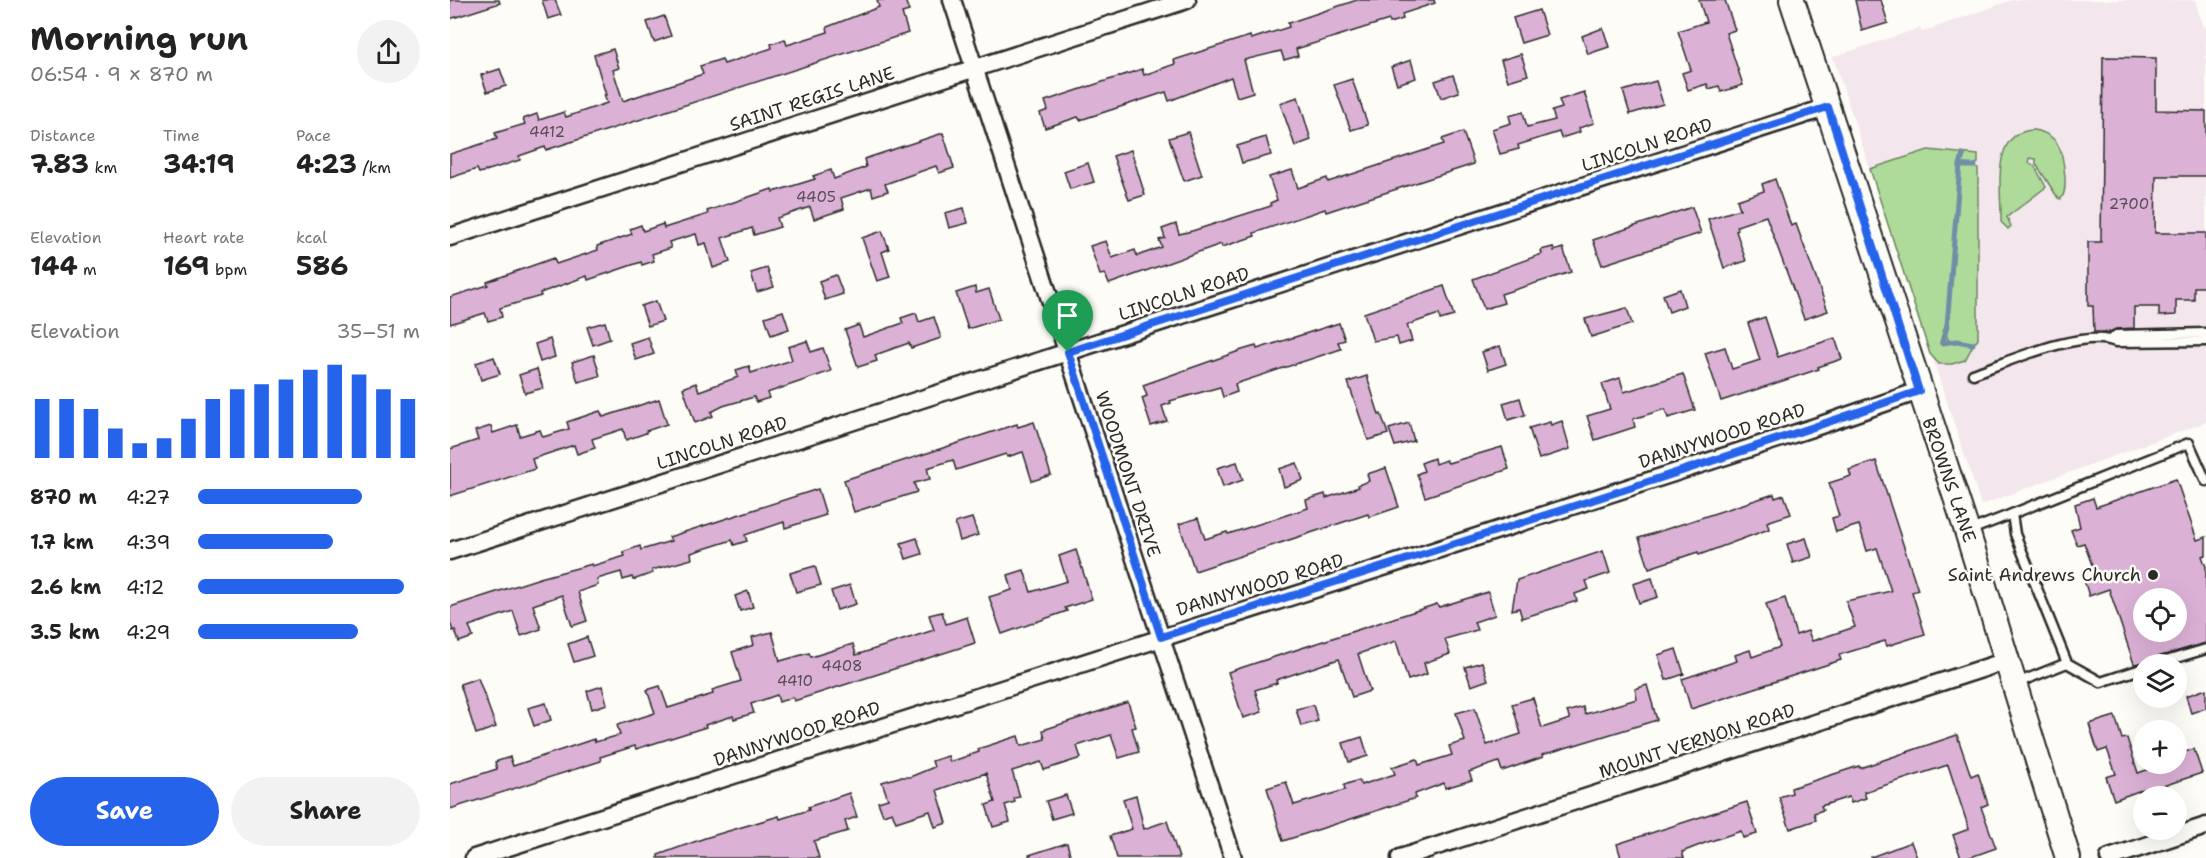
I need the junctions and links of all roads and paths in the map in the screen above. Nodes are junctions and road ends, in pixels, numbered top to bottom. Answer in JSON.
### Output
{"nodes":[{"id":1,"x":952,"y":0,"type":"edge"},
{"id":2,"x":1187,"y":0,"type":"edge"},
{"id":3,"x":1792,"y":0,"type":"edge"},
{"id":4,"x":974,"y":68,"type":"junction"},
{"id":5,"x":1828,"y":107,"type":"junction"},
{"id":6,"x":450,"y":237,"type":"edge"},
{"id":7,"x":2206,"y":333,"type":"edge"},
{"id":8,"x":2111,"y":340,"type":"junction"},
{"id":9,"x":2206,"y":341,"type":"edge"},
{"id":10,"x":1068,"y":352,"type":"junction"},
{"id":11,"x":1973,"y":374,"type":"dead end"},
{"id":12,"x":1919,"y":391,"type":"junction"},
{"id":13,"x":2206,"y":481,"type":"edge"},
{"id":14,"x":2012,"y":514,"type":"junction"},
{"id":15,"x":1967,"y":531,"type":"junction"},
{"id":16,"x":450,"y":551,"type":"edge"},
{"id":17,"x":1161,"y":637,"type":"junction"},
{"id":18,"x":2206,"y":649,"type":"edge"},
{"id":19,"x":2187,"y":655,"type":"edge"},
{"id":20,"x":2006,"y":661,"type":"junction"},
{"id":21,"x":2067,"y":663,"type":"junction"},
{"id":22,"x":2133,"y":672,"type":"edge"},
{"id":23,"x":2014,"y":684,"type":"junction"},
{"id":24,"x":2206,"y":826,"type":"edge"},
{"id":25,"x":474,"y":858,"type":"edge"},
{"id":26,"x":1233,"y":858,"type":"edge"},
{"id":27,"x":1401,"y":858,"type":"edge"},
{"id":28,"x":2068,"y":858,"type":"edge"},
{"id":29,"x":2109,"y":858,"type":"edge"}],
"edges":[{"from":1,"to":4,"type":"street","name":"WOODMONT DRIVE"},
{"from":2,"to":4,"type":"street","name":"SAINT REGIS LANE"},
{"from":3,"to":5,"type":"street","name":"BROWNS LANE"},
{"from":4,"to":6,"type":"street","name":"SAINT REGIS LANE"},
{"from":4,"to":10,"type":"street","name":"WOODMONT DRIVE"},
{"from":5,"to":10,"type":"street","name":"LINCOLN ROAD"},
{"from":5,"to":12,"type":"street","name":"BROWNS LANE"},
{"from":7,"to":8,"type":"lane"},
{"from":8,"to":9,"type":"lane"},
{"from":8,"to":11,"type":"lane"},
{"from":10,"to":16,"type":"street","name":"LINCOLN ROAD"},
{"from":10,"to":17,"type":"street","name":"WOODMONT DRIVE"},
{"from":12,"to":15,"type":"street","name":"BROWNS LANE"},
{"from":12,"to":17,"type":"street","name":"DANNYWOOD ROAD"},
{"from":13,"to":14,"type":"lane"},
{"from":14,"to":15,"type":"lane"},
{"from":14,"to":21,"type":"lane"},
{"from":15,"to":20,"type":"street","name":"BROWNS LANE"},
{"from":17,"to":25,"type":"street","name":"DANNYWOOD ROAD"},
{"from":17,"to":26,"type":"street","name":"WOODMONT DRIVE"},
{"from":18,"to":19,"type":"lane"},
{"from":20,"to":23,"type":"street","name":"BROWNS LANE"},
{"from":20,"to":27,"type":"street","name":"MOUNT VERNON ROAD"},
{"from":21,"to":22,"type":"lane"},
{"from":21,"to":23,"type":"lane"},
{"from":23,"to":28,"type":"street","name":"BROWNS LANE"},
{"from":24,"to":29,"type":"street"}]}
